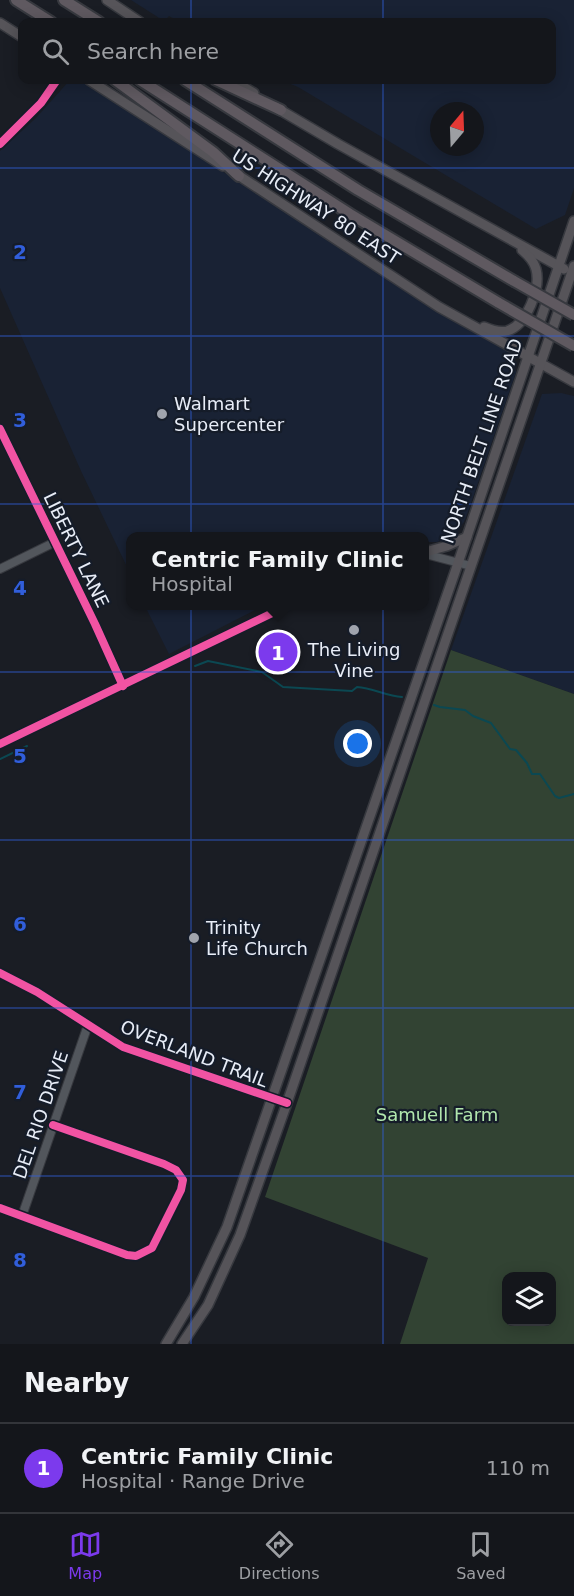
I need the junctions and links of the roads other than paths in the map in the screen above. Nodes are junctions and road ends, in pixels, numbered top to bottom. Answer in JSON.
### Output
{"nodes":[{"id":1,"x":16,"y":0,"type":"edge"},
{"id":2,"x":64,"y":0,"type":"edge"},
{"id":3,"x":107,"y":0,"type":"edge"},
{"id":4,"x":35,"y":18,"type":"edge"},
{"id":5,"x":45,"y":18,"type":"edge"},
{"id":6,"x":93,"y":18,"type":"edge"},
{"id":7,"x":134,"y":18,"type":"edge"},
{"id":8,"x":0,"y":23,"type":"edge"},
{"id":9,"x":18,"y":34,"type":"edge"},
{"id":10,"x":54,"y":84,"type":"edge"},
{"id":11,"x":95,"y":84,"type":"edge"},
{"id":12,"x":120,"y":84,"type":"edge"},
{"id":13,"x":146,"y":84,"type":"edge"},
{"id":14,"x":191,"y":84,"type":"edge"},
{"id":15,"x":225,"y":84,"type":"edge"},
{"id":16,"x":239,"y":84,"type":"edge"},
{"id":17,"x":281,"y":110,"type":"junction"},
{"id":18,"x":0,"y":144,"type":"edge"},
{"id":19,"x":239,"y":176,"type":"junction"},
{"id":20,"x":574,"y":221,"type":"edge"},
{"id":21,"x":517,"y":244,"type":"junction"},
{"id":22,"x":558,"y":267,"type":"junction"},
{"id":23,"x":573,"y":271,"type":"edge"},
{"id":24,"x":574,"y":315,"type":"edge"},
{"id":25,"x":462,"y":320,"type":"junction"},
{"id":26,"x":574,"y":346,"type":"edge"},
{"id":27,"x":528,"y":357,"type":"junction"},
{"id":28,"x":540,"y":364,"type":"junction"},
{"id":29,"x":574,"y":382,"type":"edge"},
{"id":30,"x":0,"y":429,"type":"edge"},
{"id":31,"x":491,"y":467,"type":"junction"},
{"id":32,"x":503,"y":472,"type":"junction"},
{"id":33,"x":467,"y":537,"type":"junction"},
{"id":34,"x":55,"y":542,"type":"junction"},
{"id":35,"x":429,"y":552,"type":"edge"},
{"id":36,"x":429,"y":554,"type":"edge"},
{"id":37,"x":458,"y":563,"type":"junction"},
{"id":38,"x":471,"y":566,"type":"junction"},
{"id":39,"x":0,"y":569,"type":"edge"},
{"id":40,"x":279,"y":610,"type":"edge"},
{"id":41,"x":123,"y":686,"type":"junction"},
{"id":42,"x":0,"y":744,"type":"edge"},
{"id":43,"x":370,"y":817,"type":"junction"},
{"id":44,"x":384,"y":821,"type":"junction"},
{"id":45,"x":0,"y":973,"type":"edge"},
{"id":46,"x":88,"y":1024,"type":"junction"},
{"id":47,"x":273,"y":1100,"type":"junction"},
{"id":48,"x":287,"y":1103,"type":"junction"},
{"id":49,"x":53,"y":1125,"type":"junction"},
{"id":50,"x":0,"y":1208,"type":"edge"},
{"id":51,"x":22,"y":1216,"type":"junction"},
{"id":52,"x":166,"y":1344,"type":"edge"},
{"id":53,"x":182,"y":1344,"type":"edge"}],
"edges":[{"from":1,"to":4,"type":"highway"},
{"from":1,"to":5,"type":"highway"},
{"from":2,"to":6,"type":"highway"},
{"from":3,"to":7,"type":"main road"},
{"from":8,"to":9,"type":"main road"},
{"from":10,"to":18,"type":"street"},
{"from":11,"to":19,"type":"main road","name":"US HIGHWAY 80 EAST"},
{"from":12,"to":19,"type":"highway"},
{"from":13,"to":26,"type":"highway","bridge":true},
{"from":14,"to":24,"type":"highway","bridge":true},
{"from":15,"to":17,"type":"highway"},
{"from":16,"to":17,"type":"main road"},
{"from":17,"to":21,"type":"main road"},
{"from":19,"to":25,"type":"main road","name":"US HIGHWAY 80 EAST"},
{"from":20,"to":22,"type":"main road","name":"NORTH BELT LINE ROAD"},
{"from":21,"to":22,"type":"main road"},
{"from":21,"to":25,"type":"main road"},
{"from":22,"to":23,"type":"main road"},
{"from":22,"to":27,"type":"main road","name":"NORTH BELT LINE ROAD"},
{"from":23,"to":28,"type":"main road","name":"NORTH BELT LINE ROAD"},
{"from":25,"to":27,"type":"main road","name":"US HIGHWAY 80 EAST"},
{"from":27,"to":28,"type":"main road","name":"US HIGHWAY 80 EAST"},
{"from":27,"to":31,"type":"main road","name":"NORTH BELT LINE ROAD"},
{"from":28,"to":29,"type":"main road","name":"US HIGHWAY 80 EAST"},
{"from":28,"to":32,"type":"main road","name":"NORTH BELT LINE ROAD"},
{"from":30,"to":34,"type":"street","name":"LIBERTY LANE"},
{"from":31,"to":32,"type":"main road"},
{"from":31,"to":33,"type":"main road","name":"NORTH BELT LINE ROAD"},
{"from":32,"to":38,"type":"main road","name":"NORTH BELT LINE ROAD"},
{"from":33,"to":35,"type":"main road"},
{"from":33,"to":37,"type":"main road","name":"NORTH BELT LINE ROAD"},
{"from":34,"to":39,"type":"street"},
{"from":34,"to":41,"type":"street","name":"LIBERTY LANE"},
{"from":36,"to":37,"type":"street"},
{"from":37,"to":38,"type":"street"},
{"from":37,"to":43,"type":"main road","name":"NORTH BELT LINE ROAD"},
{"from":38,"to":44,"type":"main road","name":"NORTH BELT LINE ROAD"},
{"from":40,"to":41,"type":"street"},
{"from":41,"to":42,"type":"street"},
{"from":43,"to":44,"type":"main road"},
{"from":43,"to":47,"type":"main road","name":"NORTH BELT LINE ROAD"},
{"from":44,"to":48,"type":"main road","name":"NORTH BELT LINE ROAD"},
{"from":45,"to":46,"type":"street","name":"OVERLAND TRAIL"},
{"from":46,"to":47,"type":"street","name":"OVERLAND TRAIL"},
{"from":46,"to":49,"type":"street","name":"DEL RIO DRIVE"},
{"from":47,"to":48,"type":"street","name":"OVERLAND TRAIL"},
{"from":47,"to":52,"type":"main road","name":"NORTH BELT LINE ROAD"},
{"from":48,"to":53,"type":"main road","name":"NORTH BELT LINE ROAD"},
{"from":49,"to":51,"type":"street","name":"DEL RIO DRIVE"},
{"from":49,"to":51,"type":"street"},
{"from":50,"to":51,"type":"street"}]}
